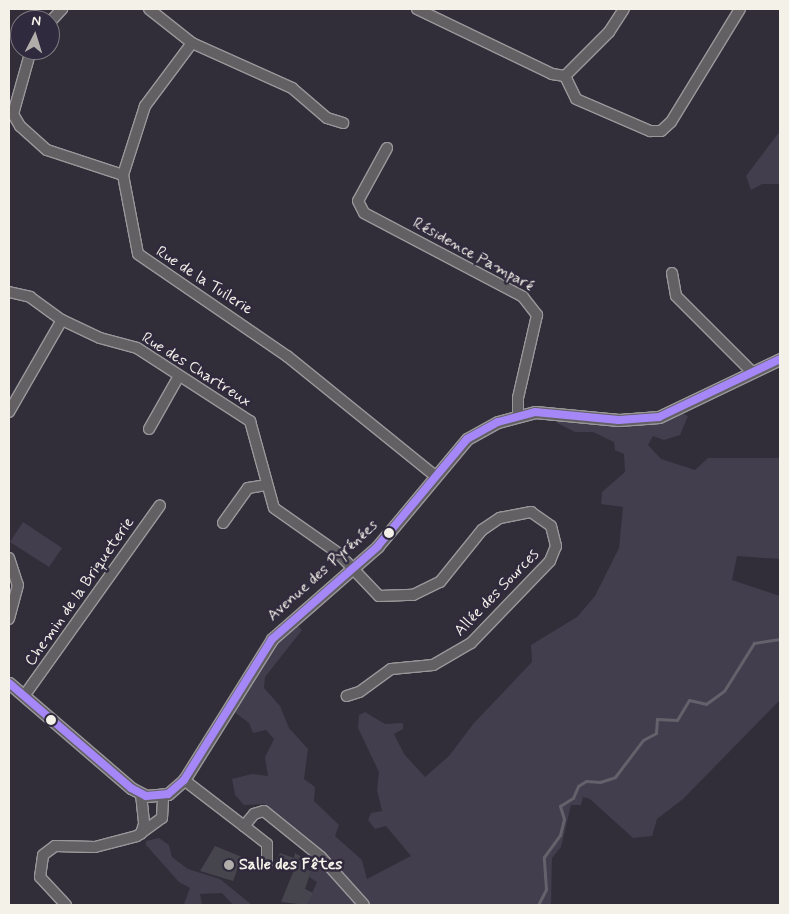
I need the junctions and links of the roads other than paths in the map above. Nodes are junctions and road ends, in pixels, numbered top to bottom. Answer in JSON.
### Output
{"nodes":[{"id":1,"x":149,"y":9,"type":"edge"},
{"id":2,"x":418,"y":9,"type":"edge"},
{"id":3,"x":624,"y":9,"type":"edge"},
{"id":4,"x":740,"y":9,"type":"edge"},
{"id":5,"x":192,"y":43,"type":"junction"},
{"id":6,"x":28,"y":60,"type":"edge"},
{"id":7,"x":565,"y":76,"type":"junction"},
{"id":8,"x":343,"y":123,"type":"dead end"},
{"id":9,"x":387,"y":148,"type":"dead end"},
{"id":10,"x":123,"y":175,"type":"junction"},
{"id":11,"x":672,"y":272,"type":"dead end"},
{"id":12,"x":9,"y":292,"type":"edge"},
{"id":13,"x":62,"y":320,"type":"junction"},
{"id":14,"x":780,"y":359,"type":"edge"},
{"id":15,"x":752,"y":372,"type":"junction"},
{"id":16,"x":179,"y":376,"type":"junction"},
{"id":17,"x":9,"y":412,"type":"edge"},
{"id":18,"x":518,"y":415,"type":"junction"},
{"id":19,"x":149,"y":429,"type":"dead end"},
{"id":20,"x":435,"y":476,"type":"junction"},
{"id":21,"x":266,"y":485,"type":"junction"},
{"id":22,"x":160,"y":505,"type":"dead end"},
{"id":23,"x":223,"y":523,"type":"dead end"},
{"id":24,"x":9,"y":558,"type":"edge"},
{"id":25,"x":353,"y":569,"type":"junction"},
{"id":26,"x":11,"y":570,"type":"edge"},
{"id":27,"x":10,"y":616,"type":"edge"},
{"id":28,"x":9,"y":684,"type":"edge"},
{"id":29,"x":24,"y":696,"type":"junction"},
{"id":30,"x":347,"y":696,"type":"dead end"},
{"id":31,"x":184,"y":780,"type":"junction"},
{"id":32,"x":141,"y":794,"type":"junction"},
{"id":33,"x":163,"y":796,"type":"junction"},
{"id":34,"x":244,"y":826,"type":"junction"},
{"id":35,"x":141,"y":834,"type":"junction"},
{"id":36,"x":267,"y":863,"type":"dead end"},
{"id":37,"x":66,"y":905,"type":"edge"},
{"id":38,"x":364,"y":905,"type":"edge"}],
"edges":[{"from":1,"to":5,"type":"street"},
{"from":2,"to":7,"type":"street"},
{"from":3,"to":7,"type":"street"},
{"from":4,"to":7,"type":"street"},
{"from":5,"to":8,"type":"street"},
{"from":5,"to":10,"type":"street","name":"Rue de la Tuilerie"},
{"from":6,"to":10,"type":"street"},
{"from":9,"to":18,"type":"street","name":"Résidence Pamparé"},
{"from":10,"to":20,"type":"street","name":"Rue de la Tuilerie"},
{"from":11,"to":15,"type":"street"},
{"from":12,"to":13,"type":"street","name":"Rue des Chartreux"},
{"from":13,"to":16,"type":"street","name":"Rue des Chartreux"},
{"from":13,"to":17,"type":"street"},
{"from":14,"to":15,"type":"street","name":"Avenue des Pyrénées"},
{"from":15,"to":18,"type":"street","name":"Avenue des Pyrénées"},
{"from":16,"to":19,"type":"street"},
{"from":16,"to":21,"type":"street","name":"Rue des Chartreux"},
{"from":18,"to":20,"type":"street","name":"Avenue des Pyrénées"},
{"from":20,"to":25,"type":"street","name":"Avenue des Pyrénées"},
{"from":21,"to":23,"type":"street"},
{"from":21,"to":25,"type":"street","name":"Rue des Chartreux"},
{"from":22,"to":29,"type":"street","name":"Chemin de la Briqueterie"},
{"from":24,"to":26,"type":"street"},
{"from":25,"to":30,"type":"street","name":"Allée des Sources"},
{"from":25,"to":31,"type":"street","name":"Avenue des Pyrénées"},
{"from":26,"to":27,"type":"street"},
{"from":28,"to":29,"type":"street"},
{"from":29,"to":32,"type":"street"},
{"from":31,"to":33,"type":"street","name":"Avenue des Pyrénées"},
{"from":31,"to":34,"type":"street"},
{"from":32,"to":33,"type":"street"},
{"from":32,"to":35,"type":"street"},
{"from":33,"to":35,"type":"street"},
{"from":34,"to":36,"type":"street"},
{"from":34,"to":38,"type":"street"},
{"from":35,"to":37,"type":"street"}]}
